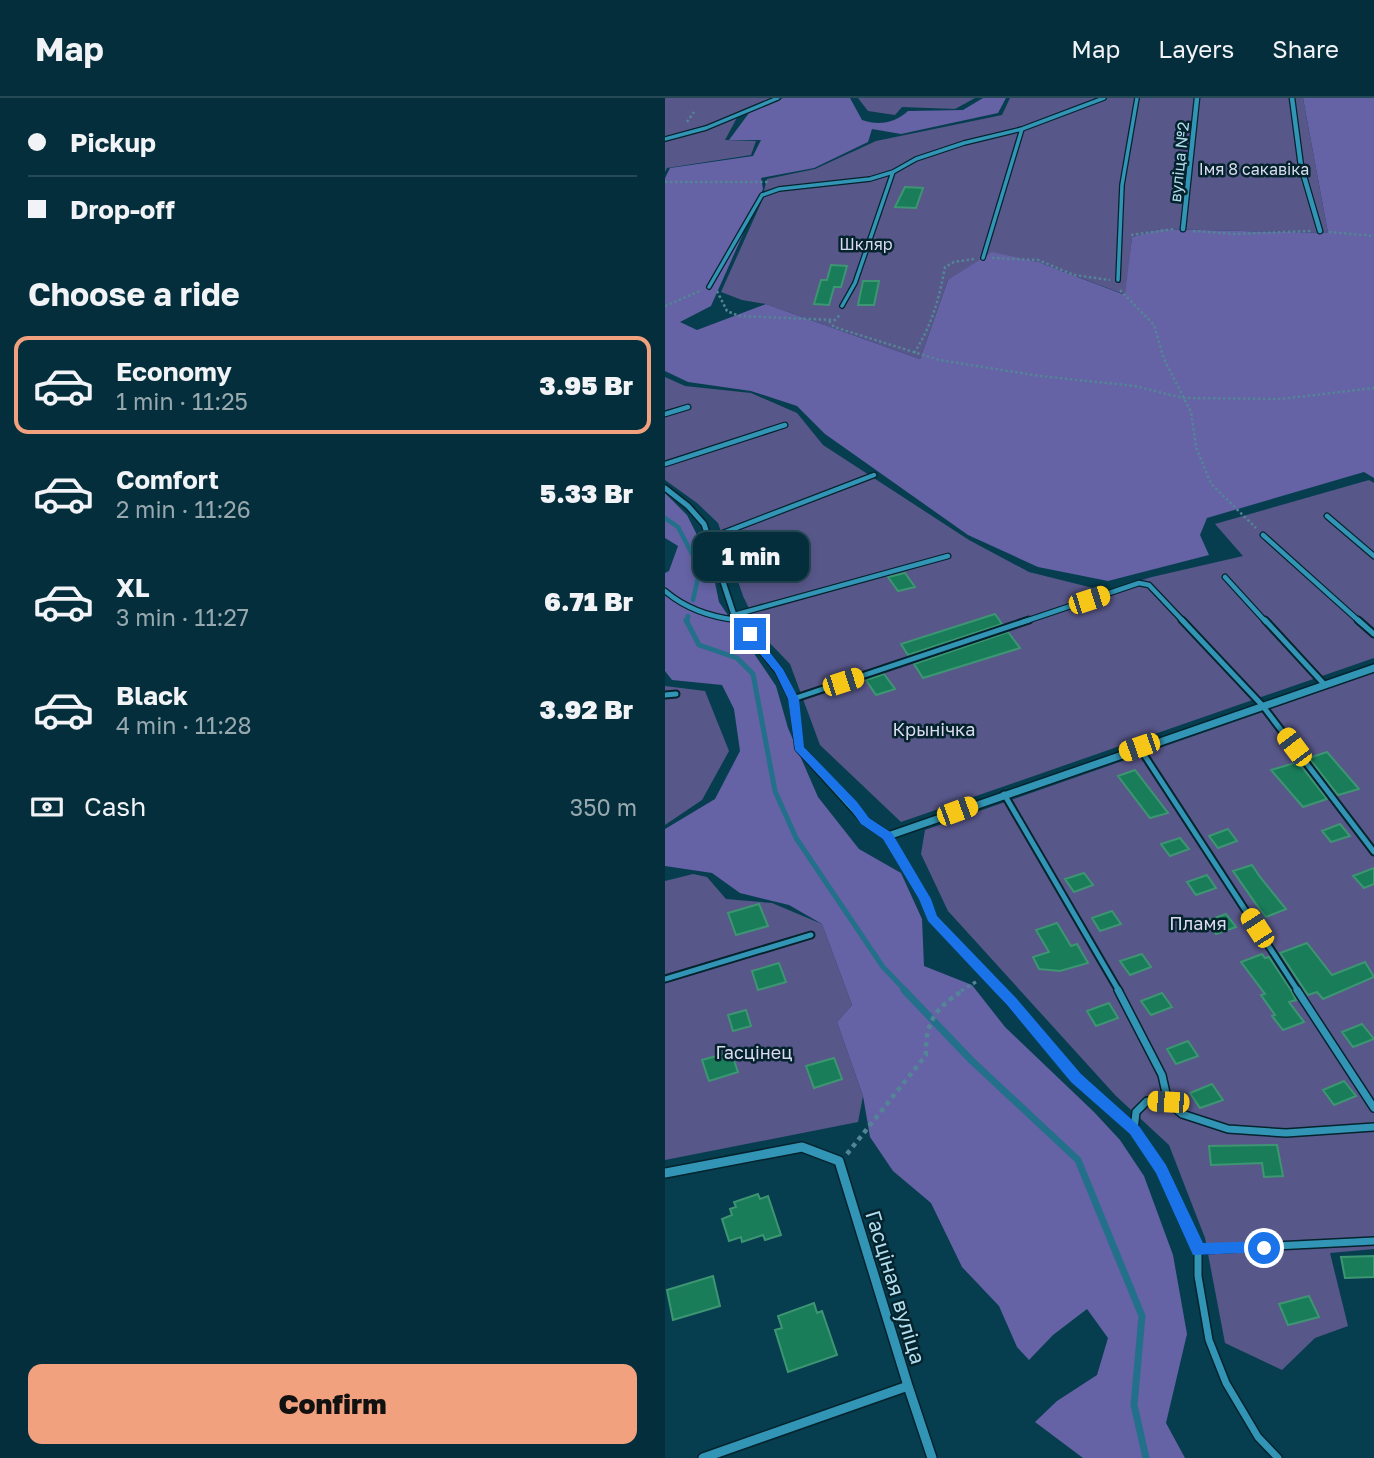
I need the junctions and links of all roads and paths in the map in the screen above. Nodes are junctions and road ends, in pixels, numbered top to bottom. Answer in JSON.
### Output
{"nodes":[{"id":1,"x":778,"y":98,"type":"edge"},
{"id":2,"x":1104,"y":98,"type":"edge"},
{"id":3,"x":1137,"y":98,"type":"edge"},
{"id":4,"x":1197,"y":98,"type":"edge"},
{"id":5,"x":1292,"y":98,"type":"edge"},
{"id":6,"x":1022,"y":128,"type":"junction"},
{"id":7,"x":665,"y":139,"type":"edge"},
{"id":8,"x":893,"y":172,"type":"junction"},
{"id":9,"x":665,"y":182,"type":"edge"},
{"id":10,"x":774,"y":182,"type":"dead end"},
{"id":11,"x":1183,"y":229,"type":"junction"},
{"id":12,"x":1320,"y":231,"type":"junction"},
{"id":13,"x":1374,"y":236,"type":"edge"},
{"id":14,"x":1119,"y":238,"type":"junction"},
{"id":15,"x":983,"y":258,"type":"junction"},
{"id":16,"x":1118,"y":280,"type":"junction"},
{"id":17,"x":709,"y":287,"type":"junction"},
{"id":18,"x":665,"y":306,"type":"edge"},
{"id":19,"x":842,"y":306,"type":"joint"},
{"id":20,"x":829,"y":321,"type":"junction"},
{"id":21,"x":913,"y":353,"type":"junction"},
{"id":22,"x":1374,"y":388,"type":"edge"},
{"id":23,"x":1182,"y":398,"type":"junction"},
{"id":24,"x":688,"y":407,"type":"dead end"},
{"id":25,"x":665,"y":414,"type":"edge"},
{"id":26,"x":785,"y":425,"type":"dead end"},
{"id":27,"x":665,"y":464,"type":"edge"},
{"id":28,"x":874,"y":475,"type":"dead end"},
{"id":29,"x":665,"y":488,"type":"edge"},
{"id":30,"x":1327,"y":516,"type":"dead end"},
{"id":31,"x":1263,"y":534,"type":"joint"},
{"id":32,"x":710,"y":538,"type":"junction"},
{"id":33,"x":948,"y":556,"type":"dead end"},
{"id":34,"x":1374,"y":556,"type":"edge"},
{"id":35,"x":1225,"y":577,"type":"dead end"},
{"id":36,"x":665,"y":591,"type":"edge"},
{"id":37,"x":736,"y":618,"type":"junction"},
{"id":38,"x":1374,"y":634,"type":"edge"},
{"id":39,"x":1374,"y":668,"type":"edge"},
{"id":40,"x":1324,"y":684,"type":"junction"},
{"id":41,"x":676,"y":694,"type":"dead end"},
{"id":42,"x":665,"y":695,"type":"edge"},
{"id":43,"x":793,"y":699,"type":"junction"},
{"id":44,"x":1262,"y":705,"type":"junction"},
{"id":45,"x":1139,"y":747,"type":"junction"},
{"id":46,"x":1004,"y":794,"type":"junction"},
{"id":47,"x":888,"y":836,"type":"junction"},
{"id":48,"x":1374,"y":852,"type":"edge"},
{"id":49,"x":811,"y":935,"type":"dead end"},
{"id":50,"x":987,"y":975,"type":"junction"},
{"id":51,"x":665,"y":979,"type":"edge"},
{"id":52,"x":1168,"y":1102,"type":"junction"},
{"id":53,"x":1374,"y":1108,"type":"edge"},
{"id":54,"x":1374,"y":1127,"type":"edge"},
{"id":55,"x":1135,"y":1130,"type":"junction"},
{"id":56,"x":839,"y":1164,"type":"junction"},
{"id":57,"x":665,"y":1173,"type":"edge"},
{"id":58,"x":1374,"y":1241,"type":"edge"},
{"id":59,"x":1198,"y":1250,"type":"junction"},
{"id":60,"x":908,"y":1386,"type":"junction"},
{"id":61,"x":703,"y":1458,"type":"edge"},
{"id":62,"x":932,"y":1458,"type":"edge"},
{"id":63,"x":1278,"y":1458,"type":"edge"}],
"edges":[{"from":1,"to":7,"type":"lane"},
{"from":2,"to":6,"type":"lane"},
{"from":3,"to":14,"type":"lane"},
{"from":4,"to":11,"type":"street","name":"вуліца №2"},
{"from":5,"to":12,"type":"street"},
{"from":6,"to":8,"type":"lane"},
{"from":6,"to":15,"type":"lane"},
{"from":8,"to":17,"type":"lane"},
{"from":8,"to":19,"type":"lane"},
{"from":9,"to":10,"type":"path"},
{"from":11,"to":12,"type":"path"},
{"from":11,"to":14,"type":"path"},
{"from":12,"to":13,"type":"path"},
{"from":14,"to":16,"type":"lane"},
{"from":15,"to":16,"type":"path"},
{"from":15,"to":21,"type":"path"},
{"from":16,"to":23,"type":"path"},
{"from":17,"to":18,"type":"path"},
{"from":17,"to":20,"type":"path"},
{"from":19,"to":20,"type":"path"},
{"from":20,"to":21,"type":"path"},
{"from":21,"to":23,"type":"path"},
{"from":22,"to":23,"type":"path"},
{"from":23,"to":31,"type":"path"},
{"from":24,"to":25,"type":"lane"},
{"from":26,"to":27,"type":"lane"},
{"from":28,"to":32,"type":"lane"},
{"from":29,"to":32,"type":"street"},
{"from":30,"to":34,"type":"lane"},
{"from":31,"to":38,"type":"lane"},
{"from":32,"to":37,"type":"street"},
{"from":33,"to":37,"type":"lane"},
{"from":35,"to":40,"type":"lane"},
{"from":36,"to":37,"type":"lane"},
{"from":37,"to":43,"type":"street"},
{"from":39,"to":40,"type":"street"},
{"from":40,"to":44,"type":"street"},
{"from":41,"to":42,"type":"lane"},
{"from":43,"to":44,"type":"lane"},
{"from":43,"to":47,"type":"street"},
{"from":44,"to":45,"type":"street"},
{"from":44,"to":48,"type":"lane"},
{"from":45,"to":46,"type":"street"},
{"from":45,"to":53,"type":"lane"},
{"from":46,"to":47,"type":"street"},
{"from":46,"to":52,"type":"lane"},
{"from":47,"to":50,"type":"lane"},
{"from":49,"to":51,"type":"lane"},
{"from":50,"to":55,"type":"lane"},
{"from":50,"to":56,"type":"path"},
{"from":52,"to":54,"type":"lane"},
{"from":52,"to":55,"type":"lane"},
{"from":55,"to":59,"type":"lane"},
{"from":56,"to":57,"type":"street"},
{"from":56,"to":60,"type":"street","name":"Гасціная вуліца"},
{"from":58,"to":59,"type":"lane"},
{"from":59,"to":63,"type":"lane"},
{"from":60,"to":61,"type":"street","name":"Гасціная вуліца"},
{"from":60,"to":62,"type":"street"}]}
